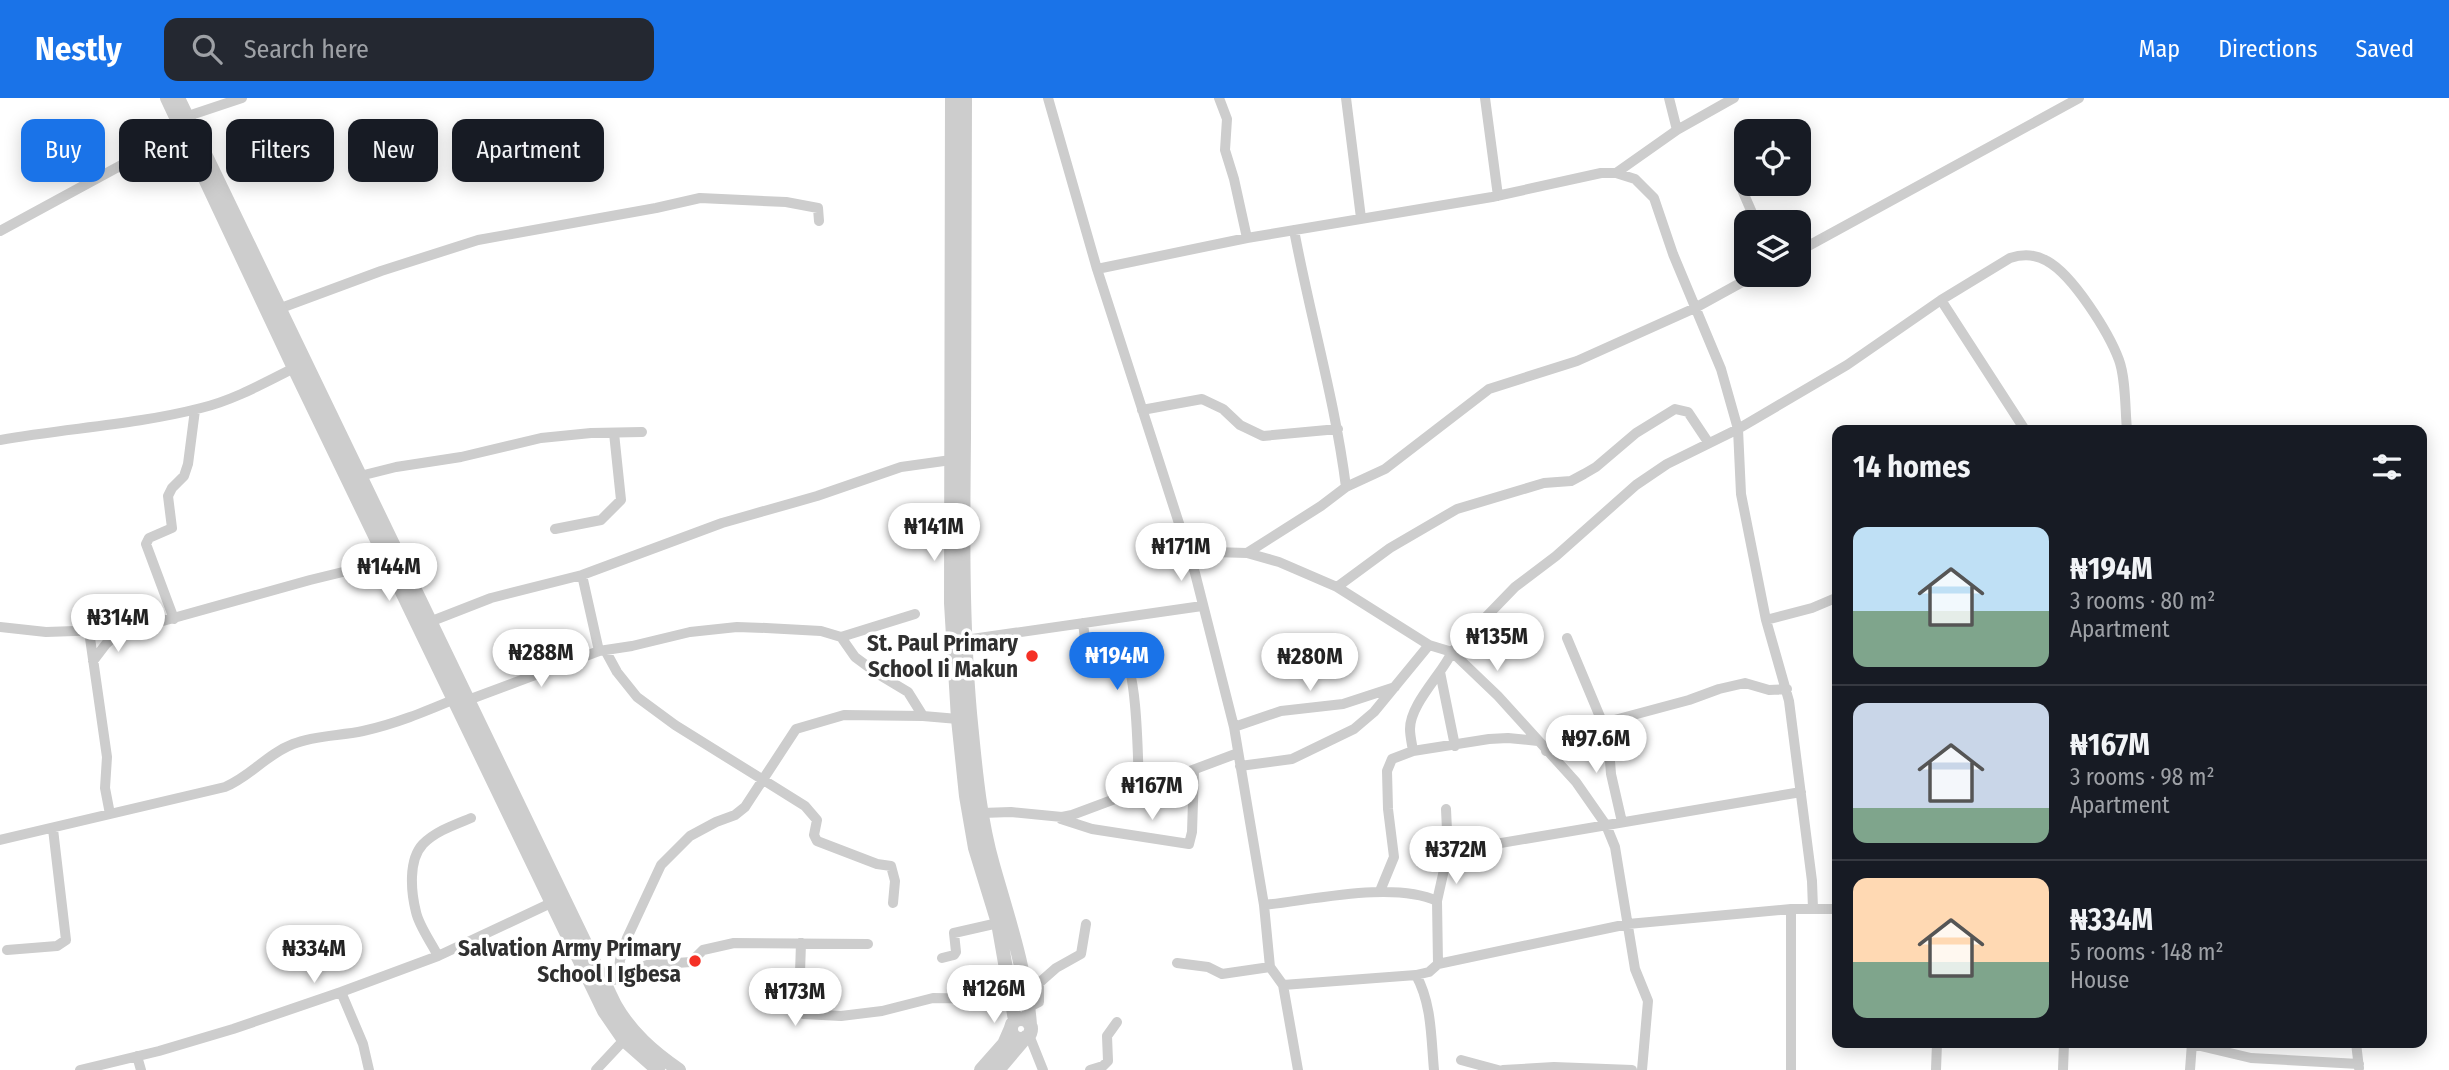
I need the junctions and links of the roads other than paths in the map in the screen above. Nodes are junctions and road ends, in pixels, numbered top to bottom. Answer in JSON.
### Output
{"nodes":[{"id":1,"x":167,"y":98,"type":"edge"},
{"id":2,"x":178,"y":98,"type":"edge"},
{"id":3,"x":242,"y":98,"type":"edge"},
{"id":4,"x":952,"y":98,"type":"edge"},
{"id":5,"x":965,"y":98,"type":"edge"},
{"id":6,"x":1048,"y":98,"type":"edge"},
{"id":7,"x":1219,"y":98,"type":"edge"},
{"id":8,"x":1346,"y":98,"type":"edge"},
{"id":9,"x":1485,"y":98,"type":"edge"},
{"id":10,"x":1669,"y":98,"type":"edge"},
{"id":11,"x":1734,"y":98,"type":"edge"},
{"id":12,"x":2080,"y":98,"type":"edge"},
{"id":13,"x":188,"y":116,"type":"junction"},
{"id":14,"x":177,"y":119,"type":"edge"},
{"id":15,"x":1677,"y":130,"type":"junction"},
{"id":16,"x":119,"y":166,"type":"edge"},
{"id":17,"x":1616,"y":173,"type":"junction"},
{"id":18,"x":206,"y":182,"type":"edge"},
{"id":19,"x":1498,"y":196,"type":"junction"},
{"id":20,"x":1361,"y":218,"type":"junction"},
{"id":21,"x":819,"y":221,"type":"dead end"},
{"id":22,"x":1294,"y":230,"type":"junction"},
{"id":23,"x":0,"y":231,"type":"edge"},
{"id":24,"x":1247,"y":238,"type":"junction"},
{"id":25,"x":1811,"y":244,"type":"edge"},
{"id":26,"x":1097,"y":270,"type":"junction"},
{"id":27,"x":1734,"y":287,"type":"edge"},
{"id":28,"x":1941,"y":300,"type":"junction"},
{"id":29,"x":281,"y":308,"type":"junction"},
{"id":30,"x":1695,"y":308,"type":"junction"},
{"id":31,"x":294,"y":368,"type":"junction"},
{"id":32,"x":195,"y":410,"type":"junction"},
{"id":33,"x":1142,"y":410,"type":"junction"},
{"id":34,"x":2022,"y":425,"type":"edge"},
{"id":35,"x":2126,"y":425,"type":"edge"},
{"id":36,"x":1338,"y":429,"type":"junction"},
{"id":37,"x":1738,"y":429,"type":"junction"},
{"id":38,"x":642,"y":432,"type":"dead end"},
{"id":39,"x":614,"y":433,"type":"junction"},
{"id":40,"x":0,"y":440,"type":"edge"},
{"id":41,"x":1708,"y":442,"type":"junction"},
{"id":42,"x":951,"y":460,"type":"junction"},
{"id":43,"x":360,"y":476,"type":"junction"},
{"id":44,"x":1346,"y":487,"type":"junction"},
{"id":45,"x":555,"y":529,"type":"dead end"},
{"id":46,"x":1247,"y":553,"type":"junction"},
{"id":47,"x":1190,"y":556,"type":"junction"},
{"id":48,"x":388,"y":561,"type":"junction"},
{"id":49,"x":582,"y":575,"type":"junction"},
{"id":50,"x":1337,"y":587,"type":"junction"},
{"id":51,"x":1832,"y":600,"type":"edge"},
{"id":52,"x":1202,"y":606,"type":"junction"},
{"id":53,"x":915,"y":614,"type":"dead end"},
{"id":54,"x":174,"y":619,"type":"junction"},
{"id":55,"x":1766,"y":620,"type":"junction"},
{"id":56,"x":432,"y":621,"type":"junction"},
{"id":57,"x":1083,"y":622,"type":"junction"},
{"id":58,"x":0,"y":627,"type":"edge"},
{"id":59,"x":124,"y":629,"type":"junction"},
{"id":60,"x":89,"y":631,"type":"junction"},
{"id":61,"x":841,"y":637,"type":"junction"},
{"id":62,"x":1567,"y":638,"type":"dead end"},
{"id":63,"x":965,"y":640,"type":"junction"},
{"id":64,"x":1429,"y":645,"type":"junction"},
{"id":65,"x":602,"y":650,"type":"junction"},
{"id":66,"x":1452,"y":652,"type":"junction"},
{"id":67,"x":93,"y":661,"type":"junction"},
{"id":68,"x":1440,"y":672,"type":"junction"},
{"id":69,"x":1397,"y":686,"type":"junction"},
{"id":70,"x":1787,"y":689,"type":"junction"},
{"id":71,"x":461,"y":700,"type":"junction"},
{"id":72,"x":923,"y":716,"type":"junction"},
{"id":73,"x":958,"y":719,"type":"junction"},
{"id":74,"x":1605,"y":723,"type":"junction"},
{"id":75,"x":1234,"y":727,"type":"junction"},
{"id":76,"x":1538,"y":741,"type":"junction"},
{"id":77,"x":1455,"y":746,"type":"junction"},
{"id":78,"x":1413,"y":751,"type":"junction"},
{"id":79,"x":1546,"y":751,"type":"junction"},
{"id":80,"x":1238,"y":754,"type":"junction"},
{"id":81,"x":1240,"y":766,"type":"junction"},
{"id":82,"x":1194,"y":771,"type":"junction"},
{"id":83,"x":762,"y":780,"type":"junction"},
{"id":84,"x":1139,"y":790,"type":"junction"},
{"id":85,"x":1801,"y":792,"type":"junction"},
{"id":86,"x":1446,"y":809,"type":"dead end"},
{"id":87,"x":982,"y":813,"type":"junction"},
{"id":88,"x":110,"y":814,"type":"junction"},
{"id":89,"x":1062,"y":817,"type":"junction"},
{"id":90,"x":471,"y":818,"type":"dead end"},
{"id":91,"x":1622,"y":822,"type":"junction"},
{"id":92,"x":1606,"y":824,"type":"junction"},
{"id":93,"x":53,"y":829,"type":"junction"},
{"id":94,"x":0,"y":840,"type":"edge"},
{"id":95,"x":1448,"y":852,"type":"junction"},
{"id":96,"x":1380,"y":891,"type":"junction"},
{"id":97,"x":1437,"y":901,"type":"junction"},
{"id":98,"x":551,"y":902,"type":"junction"},
{"id":99,"x":893,"y":902,"type":"dead end"},
{"id":100,"x":1264,"y":905,"type":"junction"},
{"id":101,"x":1791,"y":909,"type":"junction"},
{"id":102,"x":1813,"y":909,"type":"junction"},
{"id":103,"x":1832,"y":909,"type":"edge"},
{"id":104,"x":998,"y":923,"type":"junction"},
{"id":105,"x":1086,"y":924,"type":"dead end"},
{"id":106,"x":1628,"y":924,"type":"junction"},
{"id":107,"x":802,"y":943,"type":"junction"},
{"id":108,"x":868,"y":944,"type":"dead end"},
{"id":109,"x":7,"y":950,"type":"dead end"},
{"id":110,"x":438,"y":956,"type":"junction"},
{"id":111,"x":942,"y":958,"type":"dead end"},
{"id":112,"x":1177,"y":963,"type":"dead end"},
{"id":113,"x":1438,"y":964,"type":"junction"},
{"id":114,"x":1270,"y":967,"type":"junction"},
{"id":115,"x":1416,"y":975,"type":"junction"},
{"id":116,"x":611,"y":981,"type":"junction"},
{"id":117,"x":1283,"y":985,"type":"junction"},
{"id":118,"x":341,"y":992,"type":"junction"},
{"id":119,"x":991,"y":999,"type":"dead end"},
{"id":120,"x":1029,"y":1007,"type":"junction"},
{"id":121,"x":1117,"y":1022,"type":"dead end"},
{"id":122,"x":1013,"y":1024,"type":"junction"},
{"id":123,"x":1029,"y":1032,"type":"junction"},
{"id":124,"x":624,"y":1040,"type":"junction"},
{"id":125,"x":1937,"y":1048,"type":"edge"},
{"id":126,"x":2064,"y":1048,"type":"edge"},
{"id":127,"x":2192,"y":1048,"type":"edge"},
{"id":128,"x":2209,"y":1048,"type":"edge"},
{"id":129,"x":2357,"y":1048,"type":"edge"},
{"id":130,"x":137,"y":1056,"type":"junction"},
{"id":131,"x":1461,"y":1060,"type":"dead end"},
{"id":132,"x":2359,"y":1067,"type":"edge"},
{"id":133,"x":80,"y":1070,"type":"edge"},
{"id":134,"x":141,"y":1070,"type":"edge"},
{"id":135,"x":369,"y":1070,"type":"edge"},
{"id":136,"x":596,"y":1070,"type":"edge"},
{"id":137,"x":658,"y":1070,"type":"edge"},
{"id":138,"x":679,"y":1070,"type":"edge"},
{"id":139,"x":981,"y":1070,"type":"edge"},
{"id":140,"x":998,"y":1070,"type":"edge"},
{"id":141,"x":1043,"y":1070,"type":"edge"},
{"id":142,"x":1090,"y":1070,"type":"edge"},
{"id":143,"x":1298,"y":1070,"type":"edge"},
{"id":144,"x":1434,"y":1070,"type":"edge"},
{"id":145,"x":1498,"y":1070,"type":"edge"},
{"id":146,"x":1509,"y":1070,"type":"edge"},
{"id":147,"x":1632,"y":1070,"type":"edge"},
{"id":148,"x":1642,"y":1070,"type":"edge"},
{"id":149,"x":1791,"y":1070,"type":"edge"},
{"id":150,"x":1936,"y":1070,"type":"edge"},
{"id":151,"x":2063,"y":1070,"type":"edge"},
{"id":152,"x":2190,"y":1070,"type":"edge"}],
"edges":[{"from":1,"to":14,"type":"street"},
{"from":2,"to":13,"type":"street"},
{"from":3,"to":13,"type":"street"},
{"from":4,"to":42,"type":"street"},
{"from":5,"to":63,"type":"street"},
{"from":6,"to":26,"type":"street"},
{"from":7,"to":24,"type":"street"},
{"from":8,"to":20,"type":"street"},
{"from":9,"to":19,"type":"street"},
{"from":10,"to":15,"type":"street"},
{"from":11,"to":15,"type":"street"},
{"from":12,"to":25,"type":"street"},
{"from":13,"to":29,"type":"street"},
{"from":15,"to":17,"type":"street"},
{"from":16,"to":23,"type":"street"},
{"from":17,"to":19,"type":"street"},
{"from":17,"to":30,"type":"street"},
{"from":18,"to":31,"type":"street"},
{"from":19,"to":20,"type":"street"},
{"from":20,"to":22,"type":"street"},
{"from":21,"to":29,"type":"street"},
{"from":22,"to":24,"type":"street"},
{"from":22,"to":36,"type":"street"},
{"from":24,"to":26,"type":"street"},
{"from":26,"to":33,"type":"street"},
{"from":27,"to":30,"type":"street"},
{"from":28,"to":34,"type":"street"},
{"from":28,"to":35,"type":"street"},
{"from":28,"to":37,"type":"street"},
{"from":29,"to":43,"type":"street"},
{"from":30,"to":37,"type":"street"},
{"from":30,"to":44,"type":"street"},
{"from":31,"to":32,"type":"street"},
{"from":31,"to":48,"type":"street"},
{"from":32,"to":40,"type":"street"},
{"from":32,"to":54,"type":"street"},
{"from":33,"to":36,"type":"street"},
{"from":33,"to":47,"type":"street"},
{"from":36,"to":44,"type":"street"},
{"from":37,"to":41,"type":"street"},
{"from":37,"to":55,"type":"street"},
{"from":38,"to":39,"type":"street"},
{"from":39,"to":43,"type":"street"},
{"from":39,"to":45,"type":"street"},
{"from":41,"to":50,"type":"street"},
{"from":41,"to":66,"type":"street"},
{"from":42,"to":49,"type":"street"},
{"from":42,"to":73,"type":"street"},
{"from":43,"to":56,"type":"street"},
{"from":44,"to":46,"type":"street"},
{"from":46,"to":47,"type":"street"},
{"from":46,"to":50,"type":"street"},
{"from":47,"to":52,"type":"street"},
{"from":48,"to":54,"type":"street"},
{"from":48,"to":71,"type":"street"},
{"from":49,"to":56,"type":"street"},
{"from":49,"to":65,"type":"street"},
{"from":50,"to":64,"type":"street"},
{"from":51,"to":55,"type":"street"},
{"from":52,"to":57,"type":"street"},
{"from":52,"to":75,"type":"street"},
{"from":53,"to":61,"type":"street"},
{"from":54,"to":59,"type":"street"},
{"from":55,"to":70,"type":"street"},
{"from":56,"to":71,"type":"street"},
{"from":57,"to":63,"type":"street"},
{"from":57,"to":84,"type":"street"},
{"from":58,"to":60,"type":"street"},
{"from":59,"to":60,"type":"street"},
{"from":59,"to":67,"type":"street"},
{"from":60,"to":67,"type":"street"},
{"from":61,"to":65,"type":"street"},
{"from":61,"to":72,"type":"street"},
{"from":62,"to":74,"type":"street"},
{"from":63,"to":87,"type":"street"},
{"from":64,"to":66,"type":"street"},
{"from":64,"to":69,"type":"street"},
{"from":65,"to":71,"type":"street"},
{"from":65,"to":83,"type":"street"},
{"from":66,"to":68,"type":"street"},
{"from":66,"to":76,"type":"street"},
{"from":67,"to":88,"type":"street"},
{"from":68,"to":77,"type":"street"},
{"from":68,"to":78,"type":"street"},
{"from":69,"to":75,"type":"street"},
{"from":69,"to":81,"type":"street"},
{"from":70,"to":74,"type":"street"},
{"from":70,"to":85,"type":"street"},
{"from":71,"to":88,"type":"street"},
{"from":71,"to":98,"type":"street"},
{"from":71,"to":116,"type":"street"},
{"from":72,"to":73,"type":"street"},
{"from":72,"to":83,"type":"street"},
{"from":73,"to":104,"type":"street"},
{"from":74,"to":79,"type":"street"},
{"from":74,"to":91,"type":"street"},
{"from":75,"to":80,"type":"street"},
{"from":76,"to":77,"type":"street"},
{"from":76,"to":79,"type":"street"},
{"from":77,"to":78,"type":"street"},
{"from":78,"to":96,"type":"street"},
{"from":79,"to":92,"type":"street"},
{"from":80,"to":81,"type":"street"},
{"from":80,"to":82,"type":"street"},
{"from":81,"to":100,"type":"street"},
{"from":82,"to":84,"type":"street"},
{"from":82,"to":89,"type":"street"},
{"from":83,"to":99,"type":"street"},
{"from":83,"to":116,"type":"street"},
{"from":84,"to":89,"type":"street"},
{"from":85,"to":91,"type":"street"},
{"from":85,"to":102,"type":"street"},
{"from":86,"to":95,"type":"street"},
{"from":87,"to":89,"type":"street"},
{"from":87,"to":120,"type":"street"},
{"from":88,"to":93,"type":"street"},
{"from":90,"to":110,"type":"street"},
{"from":91,"to":92,"type":"street"},
{"from":92,"to":95,"type":"street"},
{"from":92,"to":106,"type":"street"},
{"from":93,"to":94,"type":"street"},
{"from":93,"to":109,"type":"street"},
{"from":95,"to":97,"type":"street"},
{"from":96,"to":97,"type":"street"},
{"from":96,"to":100,"type":"street"},
{"from":97,"to":113,"type":"street"},
{"from":98,"to":110,"type":"street"},
{"from":98,"to":124,"type":"street"},
{"from":100,"to":114,"type":"street"},
{"from":101,"to":102,"type":"street"},
{"from":101,"to":106,"type":"street"},
{"from":101,"to":149,"type":"street"},
{"from":102,"to":103,"type":"street"},
{"from":104,"to":111,"type":"street"},
{"from":104,"to":122,"type":"street"},
{"from":105,"to":120,"type":"street"},
{"from":106,"to":113,"type":"street"},
{"from":106,"to":148,"type":"street"},
{"from":107,"to":108,"type":"street"},
{"from":107,"to":116,"type":"street"},
{"from":107,"to":119,"type":"street"},
{"from":110,"to":118,"type":"street"},
{"from":112,"to":114,"type":"street"},
{"from":113,"to":115,"type":"street"},
{"from":114,"to":117,"type":"street"},
{"from":115,"to":117,"type":"street"},
{"from":115,"to":144,"type":"street"},
{"from":116,"to":138,"type":"street"},
{"from":117,"to":143,"type":"street"},
{"from":118,"to":130,"type":"street"},
{"from":118,"to":135,"type":"street"},
{"from":120,"to":123,"type":"street"},
{"from":121,"to":142,"type":"street"},
{"from":122,"to":123,"type":"street"},
{"from":122,"to":139,"type":"street"},
{"from":123,"to":140,"type":"street"},
{"from":123,"to":141,"type":"street"},
{"from":124,"to":136,"type":"street"},
{"from":124,"to":137,"type":"street"},
{"from":125,"to":150,"type":"street"},
{"from":126,"to":151,"type":"street"},
{"from":127,"to":152,"type":"street"},
{"from":128,"to":132,"type":"street"},
{"from":129,"to":132,"type":"street"},
{"from":130,"to":133,"type":"street"},
{"from":130,"to":134,"type":"street"},
{"from":131,"to":145,"type":"street"},
{"from":146,"to":147,"type":"street"}]}
